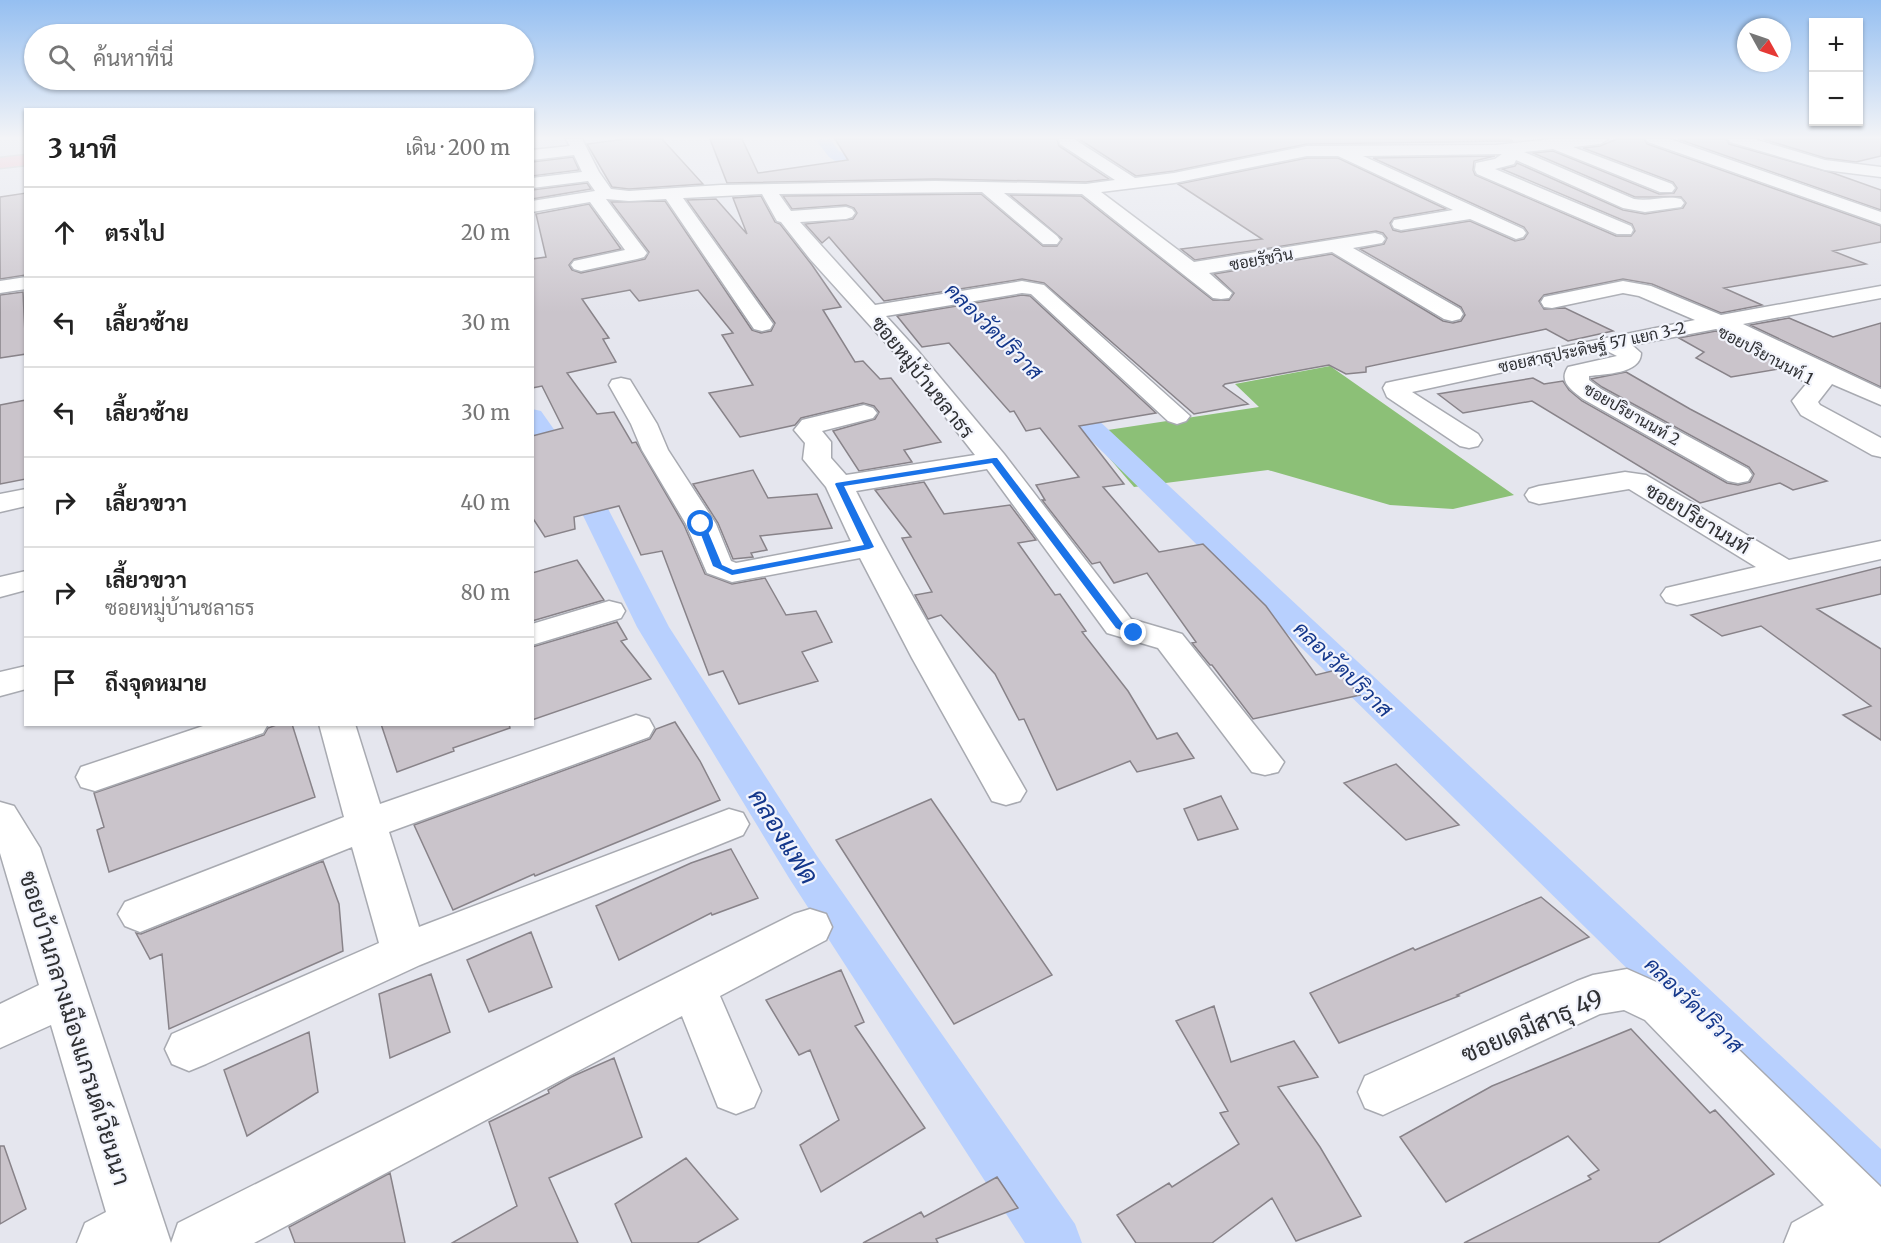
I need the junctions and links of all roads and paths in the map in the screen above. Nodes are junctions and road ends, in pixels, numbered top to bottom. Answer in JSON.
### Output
{"nodes":[{"id":1,"x":595,"y":197,"type":"edge"},
{"id":2,"x":602,"y":197,"type":"edge"},
{"id":3,"x":672,"y":197,"type":"edge"},
{"id":4,"x":772,"y":197,"type":"edge"},
{"id":5,"x":998,"y":197,"type":"edge"},
{"id":6,"x":1096,"y":197,"type":"edge"},
{"id":7,"x":1438,"y":197,"type":"edge"},
{"id":8,"x":1547,"y":197,"type":"edge"},
{"id":9,"x":1612,"y":197,"type":"edge"},
{"id":10,"x":1668,"y":197,"type":"edge"},
{"id":11,"x":1821,"y":197,"type":"edge"},
{"id":12,"x":534,"y":207,"type":"edge"},
{"id":13,"x":846,"y":213,"type":"dead end"},
{"id":14,"x":1471,"y":213,"type":"junction"},
{"id":15,"x":784,"y":217,"type":"junction"},
{"id":16,"x":1881,"y":218,"type":"edge"},
{"id":17,"x":1401,"y":224,"type":"dead end"},
{"id":18,"x":1624,"y":230,"type":"dead end"},
{"id":19,"x":1516,"y":233,"type":"dead end"},
{"id":20,"x":1375,"y":239,"type":"dead end"},
{"id":21,"x":1050,"y":240,"type":"dead end"},
{"id":22,"x":1335,"y":246,"type":"junction"},
{"id":23,"x":581,"y":265,"type":"dead end"},
{"id":24,"x":1187,"y":268,"type":"junction"},
{"id":25,"x":24,"y":283,"type":"edge"},
{"id":26,"x":0,"y":287,"type":"edge"},
{"id":27,"x":1881,"y":292,"type":"edge"},
{"id":28,"x":1221,"y":293,"type":"dead end"},
{"id":29,"x":1552,"y":302,"type":"dead end"},
{"id":30,"x":867,"y":309,"type":"junction"},
{"id":31,"x":1452,"y":314,"type":"dead end"},
{"id":32,"x":1712,"y":323,"type":"junction"},
{"id":33,"x":762,"y":324,"type":"dead end"},
{"id":34,"x":1608,"y":343,"type":"junction"},
{"id":35,"x":621,"y":385,"type":"dead end"},
{"id":36,"x":1881,"y":398,"type":"edge"},
{"id":37,"x":864,"y":413,"type":"dead end"},
{"id":38,"x":1177,"y":416,"type":"dead end"},
{"id":39,"x":1469,"y":440,"type":"dead end"},
{"id":40,"x":1881,"y":448,"type":"edge"},
{"id":41,"x":994,"y":460,"type":"junction"},
{"id":42,"x":1738,"y":475,"type":"dead end"},
{"id":43,"x":839,"y":484,"type":"junction"},
{"id":44,"x":1539,"y":495,"type":"dead end"},
{"id":45,"x":24,"y":497,"type":"edge"},
{"id":46,"x":0,"y":503,"type":"edge"},
{"id":47,"x":869,"y":547,"type":"junction"},
{"id":48,"x":1881,"y":550,"type":"edge"},
{"id":49,"x":1783,"y":570,"type":"junction"},
{"id":50,"x":24,"y":580,"type":"edge"},
{"id":51,"x":0,"y":586,"type":"edge"},
{"id":52,"x":1677,"y":595,"type":"dead end"},
{"id":53,"x":609,"y":611,"type":"dead end"},
{"id":54,"x":534,"y":634,"type":"edge"},
{"id":55,"x":24,"y":678,"type":"edge"},
{"id":56,"x":0,"y":684,"type":"edge"},
{"id":57,"x":244,"y":726,"type":"edge"},
{"id":58,"x":338,"y":726,"type":"edge"},
{"id":59,"x":636,"y":728,"type":"dead end"},
{"id":60,"x":1264,"y":762,"type":"dead end"},
{"id":61,"x":95,"y":777,"type":"dead end"},
{"id":62,"x":1006,"y":791,"type":"dead end"},
{"id":63,"x":1,"y":820,"type":"edge"},
{"id":64,"x":729,"y":824,"type":"dead end"},
{"id":65,"x":365,"y":825,"type":"junction"},
{"id":66,"x":140,"y":914,"type":"dead end"},
{"id":67,"x":810,"y":927,"type":"dead end"},
{"id":68,"x":404,"y":952,"type":"junction"},
{"id":69,"x":694,"y":988,"type":"junction"},
{"id":70,"x":64,"y":995,"type":"junction"},
{"id":71,"x":0,"y":1027,"type":"edge"},
{"id":72,"x":189,"y":1049,"type":"dead end"},
{"id":73,"x":736,"y":1091,"type":"dead end"},
{"id":74,"x":1383,"y":1092,"type":"dead end"},
{"id":75,"x":1873,"y":1218,"type":"edge"},
{"id":76,"x":128,"y":1237,"type":"edge"},
{"id":77,"x":198,"y":1243,"type":"edge"},
{"id":78,"x":1812,"y":1243,"type":"edge"}],
"edges":[{"from":1,"to":12,"type":"street"},
{"from":2,"to":23,"type":"street"},
{"from":3,"to":33,"type":"street"},
{"from":4,"to":15,"type":"street","name":"ซอยหมู่บ้านชลาธร"},
{"from":5,"to":21,"type":"street"},
{"from":6,"to":24,"type":"street"},
{"from":7,"to":14,"type":"street"},
{"from":8,"to":18,"type":"street"},
{"from":9,"to":10,"type":"street"},
{"from":11,"to":16,"type":"street"},
{"from":13,"to":15,"type":"street"},
{"from":14,"to":17,"type":"street"},
{"from":14,"to":19,"type":"street"},
{"from":15,"to":30,"type":"street","name":"ซอยหมู่บ้านชลาธร"},
{"from":20,"to":22,"type":"street","name":"ซอยรัชวิน"},
{"from":22,"to":24,"type":"street","name":"ซอยรัชวิน"},
{"from":22,"to":31,"type":"street"},
{"from":24,"to":28,"type":"street"},
{"from":25,"to":26,"type":"street"},
{"from":27,"to":32,"type":"street","name":"ซอยสาธุประดิษฐ์ 57 แยก 3-2"},
{"from":29,"to":32,"type":"street"},
{"from":30,"to":38,"type":"street"},
{"from":30,"to":41,"type":"street","name":"ซอยหมู่บ้านชลาธร"},
{"from":32,"to":34,"type":"street","name":"ซอยสาธุประดิษฐ์ 57 แยก 3-2"},
{"from":32,"to":36,"type":"street"},
{"from":32,"to":40,"type":"street","name":"ซอยปริยานนท์ 1"},
{"from":34,"to":39,"type":"street","name":"ซอยสาธุประดิษฐ์ 57 แยก 3-2"},
{"from":34,"to":42,"type":"street","name":"ซอยปริยานนท์ 2"},
{"from":35,"to":47,"type":"street"},
{"from":37,"to":43,"type":"street"},
{"from":41,"to":43,"type":"street"},
{"from":41,"to":60,"type":"street","name":"ซอยหมู่บ้านชลาธร"},
{"from":43,"to":47,"type":"street"},
{"from":44,"to":49,"type":"street","name":"ซอยปริยานนท์"},
{"from":45,"to":46,"type":"street"},
{"from":47,"to":62,"type":"street"},
{"from":48,"to":49,"type":"street","name":"ซอยปริยานนท์"},
{"from":49,"to":52,"type":"street","name":"ซอยปริยานนท์"},
{"from":50,"to":51,"type":"street"},
{"from":53,"to":54,"type":"street"},
{"from":55,"to":56,"type":"street"},
{"from":57,"to":61,"type":"street"},
{"from":58,"to":65,"type":"street"},
{"from":59,"to":65,"type":"street"},
{"from":63,"to":70,"type":"street","name":"ซอยบ้านกลางเมืองแกรนด์เวียนนา"},
{"from":64,"to":68,"type":"street"},
{"from":65,"to":66,"type":"street"},
{"from":65,"to":68,"type":"street"},
{"from":67,"to":69,"type":"street"},
{"from":68,"to":72,"type":"street"},
{"from":69,"to":73,"type":"street"},
{"from":69,"to":77,"type":"street"},
{"from":70,"to":71,"type":"street"},
{"from":70,"to":76,"type":"street","name":"ซอยบ้านกลางเมืองแกรนด์เวียนนา"},
{"from":74,"to":75,"type":"street","name":"ซอยเดมีสาธุ 49"},
{"from":75,"to":78,"type":"street"}]}
